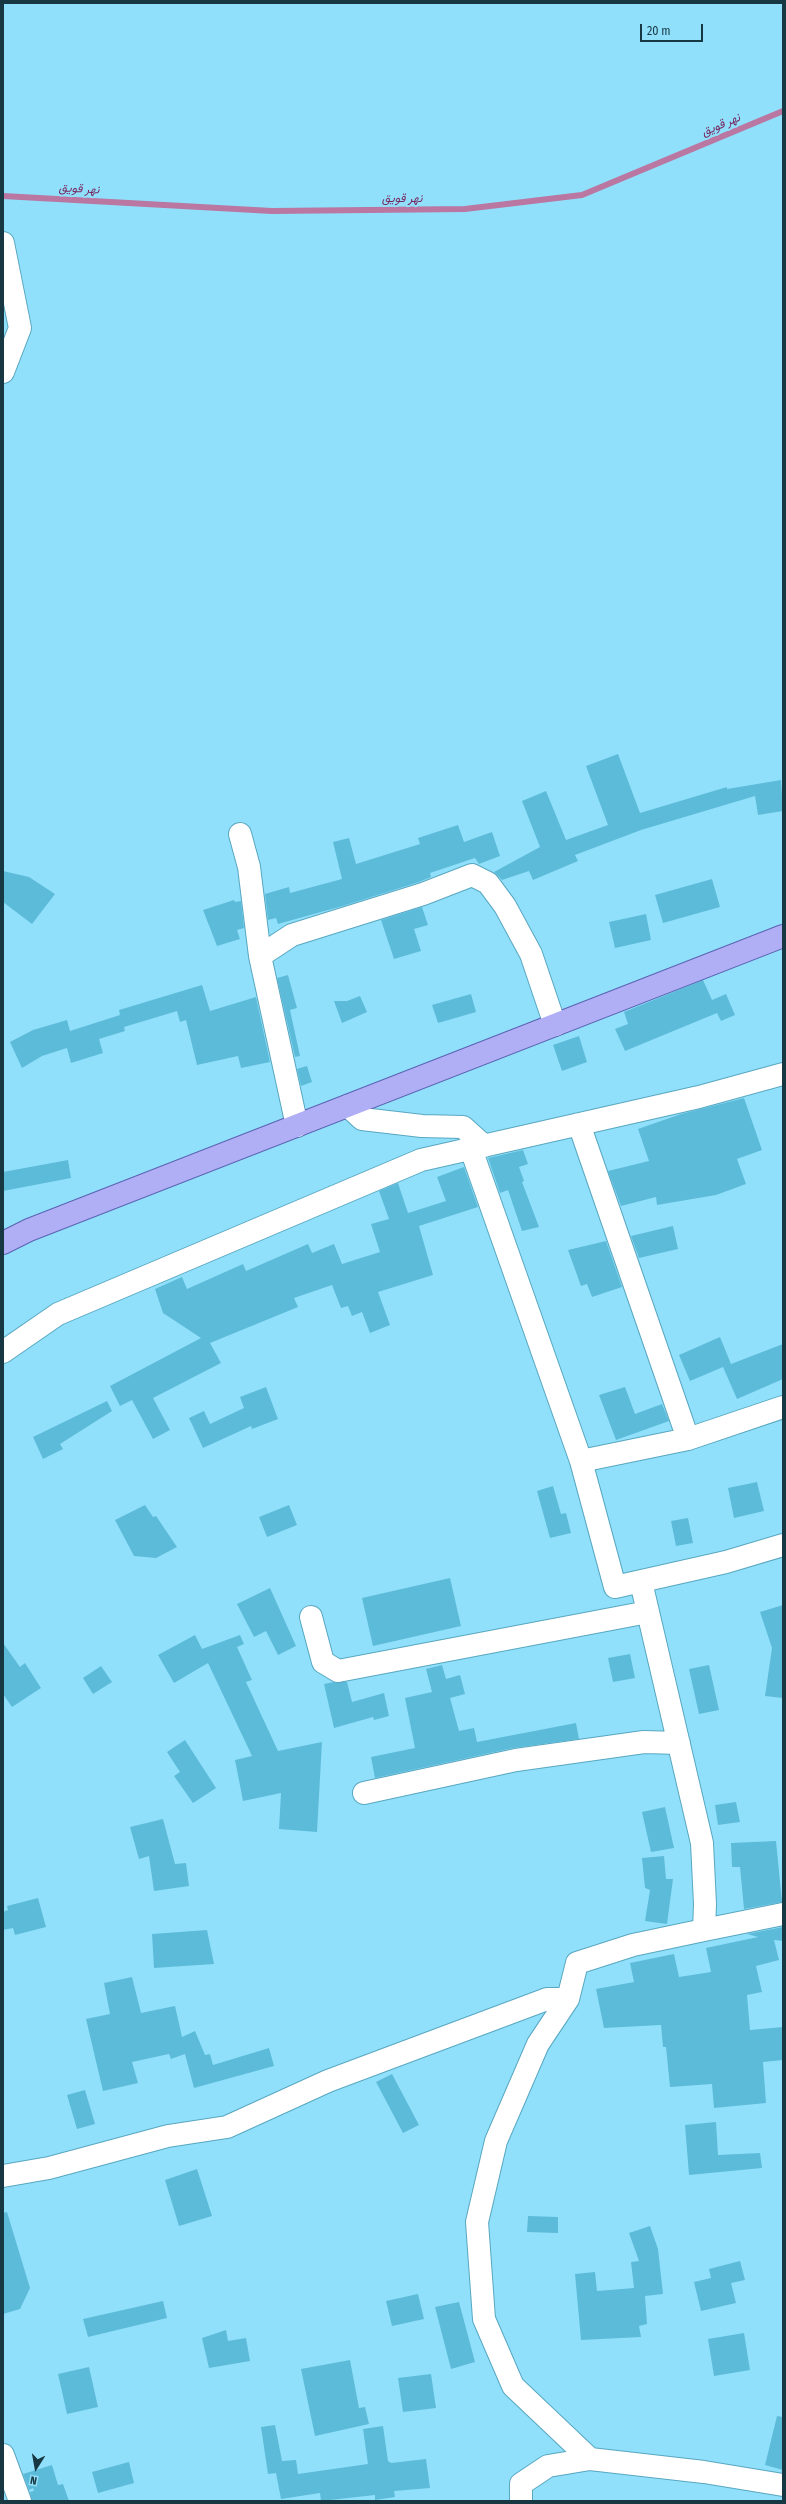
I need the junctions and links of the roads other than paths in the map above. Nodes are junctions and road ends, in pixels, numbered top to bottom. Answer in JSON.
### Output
{"nodes":[{"id":1,"x":3,"y":243,"type":"edge"},
{"id":2,"x":3,"y":372,"type":"edge"},
{"id":3,"x":240,"y":834,"type":"dead end"},
{"id":4,"x":783,"y":936,"type":"edge"},
{"id":5,"x":260,"y":956,"type":"junction"},
{"id":6,"x":555,"y":1025,"type":"junction"},
{"id":7,"x":783,"y":1074,"type":"edge"},
{"id":8,"x":348,"y":1106,"type":"junction"},
{"id":9,"x":579,"y":1124,"type":"junction"},
{"id":10,"x":297,"y":1126,"type":"junction"},
{"id":11,"x":478,"y":1147,"type":"junction"},
{"id":12,"x":3,"y":1243,"type":"edge"},
{"id":13,"x":3,"y":1352,"type":"edge"},
{"id":14,"x":783,"y":1407,"type":"edge"},
{"id":15,"x":688,"y":1439,"type":"junction"},
{"id":16,"x":581,"y":1461,"type":"junction"},
{"id":17,"x":783,"y":1545,"type":"edge"},
{"id":18,"x":641,"y":1582,"type":"junction"},
{"id":19,"x":648,"y":1612,"type":"junction"},
{"id":20,"x":310,"y":1617,"type":"dead end"},
{"id":21,"x":679,"y":1743,"type":"junction"},
{"id":22,"x":364,"y":1793,"type":"dead end"},
{"id":23,"x":783,"y":1914,"type":"edge"},
{"id":24,"x":704,"y":1930,"type":"junction"},
{"id":25,"x":568,"y":1999,"type":"junction"},
{"id":26,"x":3,"y":2176,"type":"edge"},
{"id":27,"x":3,"y":2455,"type":"edge"},
{"id":28,"x":590,"y":2459,"type":"junction"},
{"id":29,"x":783,"y":2484,"type":"edge"},
{"id":30,"x":20,"y":2501,"type":"edge"},
{"id":31,"x":522,"y":2501,"type":"edge"}],
"edges":[{"from":1,"to":2,"type":"street"},
{"from":3,"to":5,"type":"street"},
{"from":4,"to":6,"type":"main road"},
{"from":5,"to":6,"type":"street"},
{"from":5,"to":10,"type":"street"},
{"from":6,"to":8,"type":"main road"},
{"from":7,"to":9,"type":"street"},
{"from":8,"to":10,"type":"main road"},
{"from":8,"to":11,"type":"street"},
{"from":9,"to":11,"type":"street"},
{"from":9,"to":15,"type":"street"},
{"from":10,"to":12,"type":"main road"},
{"from":11,"to":13,"type":"street"},
{"from":11,"to":16,"type":"street"},
{"from":14,"to":15,"type":"street"},
{"from":15,"to":16,"type":"street"},
{"from":16,"to":18,"type":"street"},
{"from":17,"to":18,"type":"street"},
{"from":18,"to":19,"type":"street"},
{"from":19,"to":20,"type":"street"},
{"from":19,"to":21,"type":"street"},
{"from":21,"to":22,"type":"street"},
{"from":21,"to":24,"type":"street"},
{"from":23,"to":24,"type":"street"},
{"from":24,"to":25,"type":"street"},
{"from":25,"to":26,"type":"street"},
{"from":25,"to":28,"type":"street"},
{"from":27,"to":30,"type":"street"},
{"from":28,"to":29,"type":"street"},
{"from":28,"to":31,"type":"street"}]}
